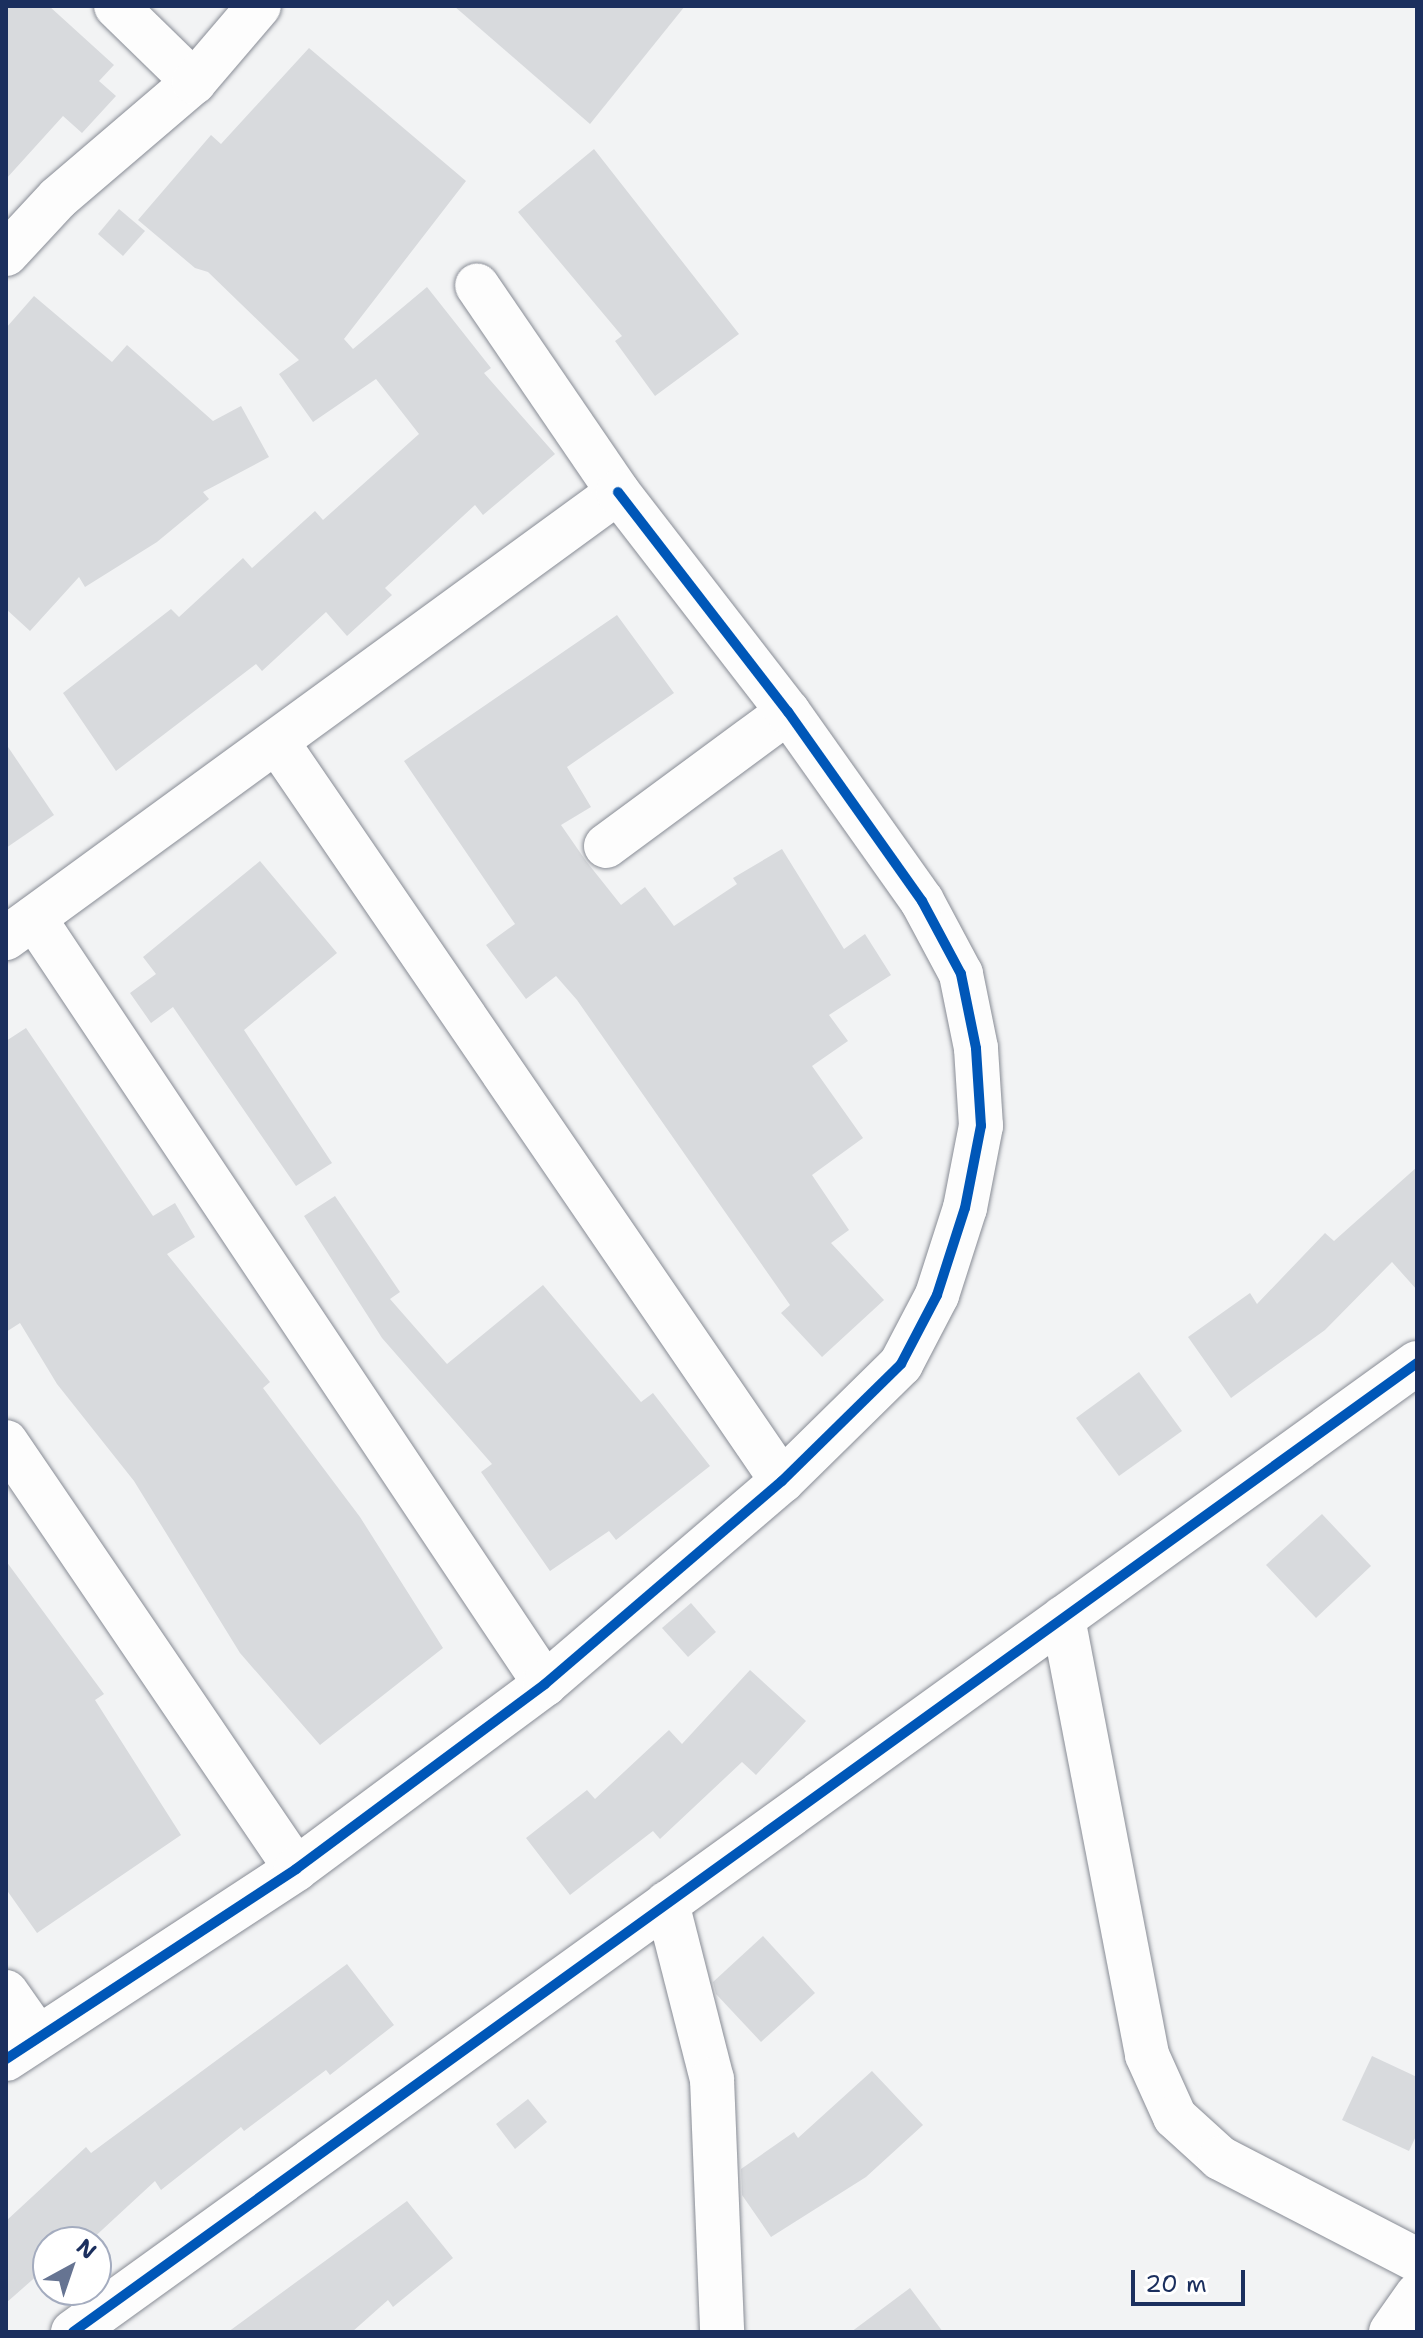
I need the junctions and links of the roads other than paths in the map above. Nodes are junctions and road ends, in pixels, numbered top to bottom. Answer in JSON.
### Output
{"nodes":[{"id":1,"x":116,"y":6,"type":"edge"},
{"id":2,"x":259,"y":6,"type":"edge"},
{"id":3,"x":194,"y":82,"type":"junction"},
{"id":4,"x":6,"y":254,"type":"edge"},
{"id":5,"x":477,"y":285,"type":"dead end"},
{"id":6,"x":618,"y":492,"type":"junction"},
{"id":7,"x":788,"y":712,"type":"junction"},
{"id":8,"x":277,"y":742,"type":"junction"},
{"id":9,"x":606,"y":846,"type":"dead end"},
{"id":10,"x":20,"y":928,"type":"edge"},
{"id":11,"x":1417,"y":1363,"type":"edge"},
{"id":12,"x":6,"y":1442,"type":"edge"},
{"id":13,"x":782,"y":1481,"type":"junction"},
{"id":14,"x":1063,"y":1618,"type":"junction"},
{"id":15,"x":545,"y":1684,"type":"junction"},
{"id":16,"x":296,"y":1869,"type":"junction"},
{"id":17,"x":667,"y":1903,"type":"junction"},
{"id":18,"x":6,"y":1992,"type":"edge"},
{"id":19,"x":22,"y":2047,"type":"edge"},
{"id":20,"x":1417,"y":2260,"type":"edge"},
{"id":21,"x":1417,"y":2295,"type":"edge"},
{"id":22,"x":73,"y":2332,"type":"edge"},
{"id":23,"x":722,"y":2332,"type":"edge"},
{"id":24,"x":1391,"y":2332,"type":"edge"}],
"edges":[{"from":1,"to":3,"type":"street"},
{"from":2,"to":3,"type":"street"},
{"from":3,"to":4,"type":"street"},
{"from":5,"to":6,"type":"street"},
{"from":6,"to":7,"type":"street"},
{"from":6,"to":8,"type":"street"},
{"from":7,"to":9,"type":"street"},
{"from":7,"to":13,"type":"street"},
{"from":8,"to":10,"type":"street"},
{"from":8,"to":13,"type":"street"},
{"from":10,"to":15,"type":"street"},
{"from":11,"to":14,"type":"street"},
{"from":12,"to":16,"type":"street"},
{"from":13,"to":15,"type":"street"},
{"from":14,"to":17,"type":"street"},
{"from":14,"to":20,"type":"street"},
{"from":15,"to":16,"type":"street"},
{"from":16,"to":19,"type":"street"},
{"from":17,"to":22,"type":"street"},
{"from":17,"to":23,"type":"street"},
{"from":18,"to":19,"type":"street"},
{"from":21,"to":24,"type":"street"}]}
